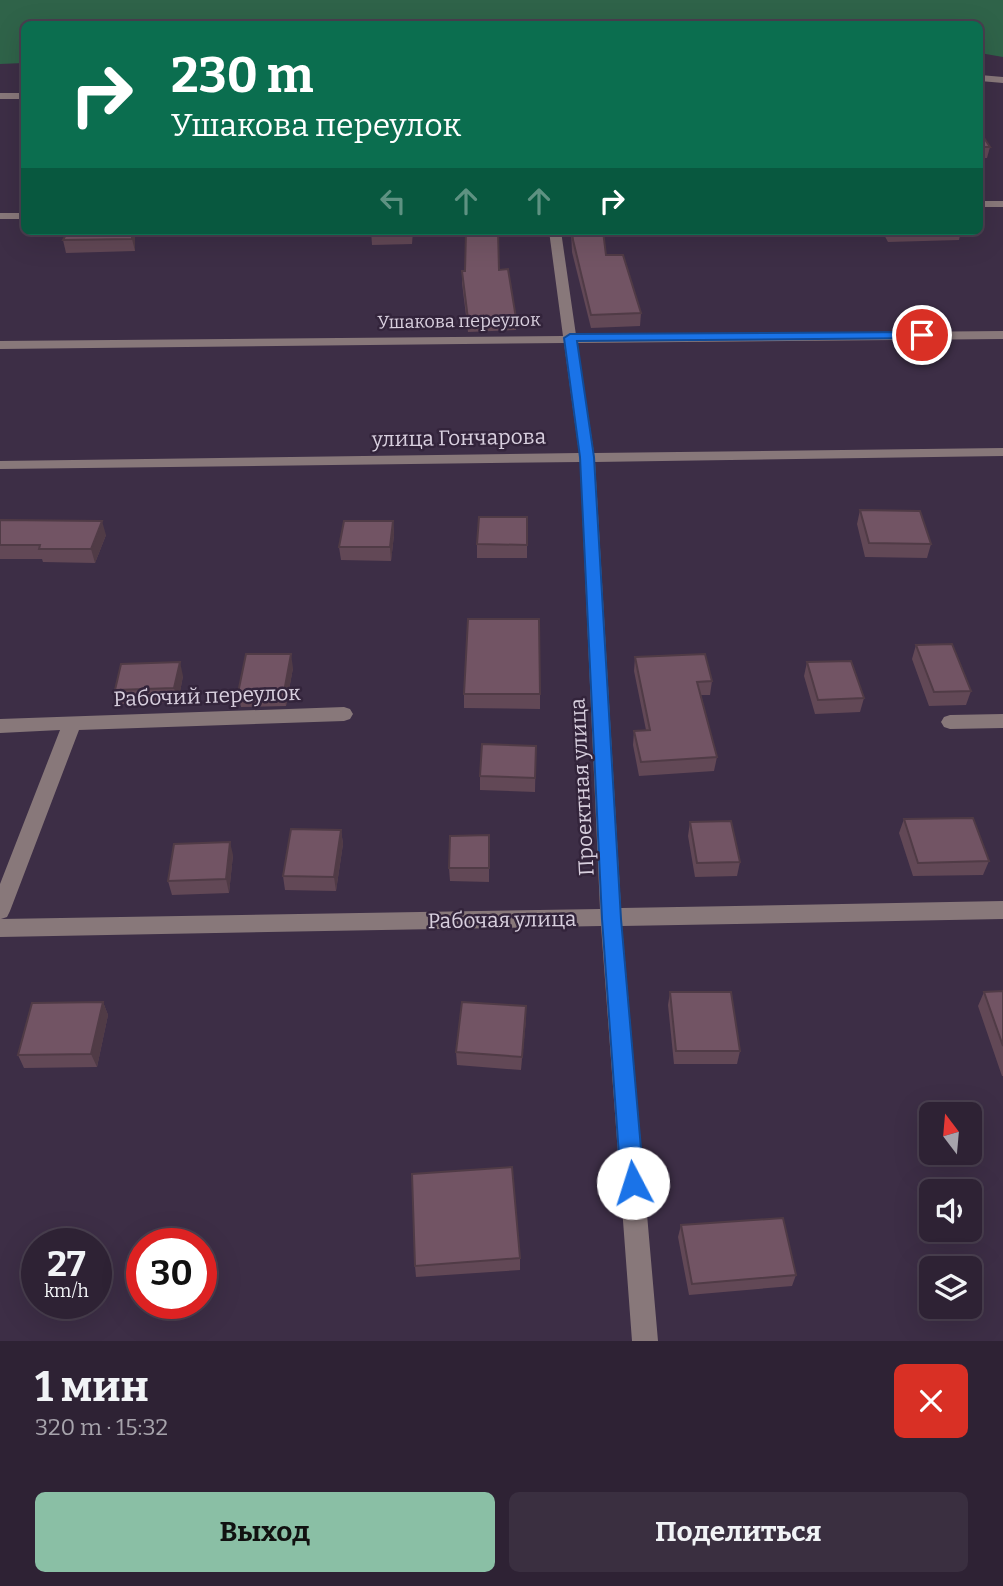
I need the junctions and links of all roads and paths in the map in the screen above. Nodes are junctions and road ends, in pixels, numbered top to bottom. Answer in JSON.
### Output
{"nodes":[{"id":1,"x":983,"y":78,"type":"edge"},
{"id":2,"x":1003,"y":80,"type":"edge"},
{"id":3,"x":0,"y":96,"type":"edge"},
{"id":4,"x":21,"y":96,"type":"edge"},
{"id":5,"x":983,"y":204,"type":"edge"},
{"id":6,"x":1003,"y":204,"type":"edge"},
{"id":7,"x":0,"y":216,"type":"edge"},
{"id":8,"x":21,"y":216,"type":"edge"},
{"id":9,"x":556,"y":235,"type":"edge"},
{"id":10,"x":1003,"y":335,"type":"edge"},
{"id":11,"x":570,"y":338,"type":"junction"},
{"id":12,"x":0,"y":345,"type":"edge"},
{"id":13,"x":1003,"y":452,"type":"edge"},
{"id":14,"x":587,"y":457,"type":"junction"},
{"id":15,"x":0,"y":465,"type":"edge"},
{"id":16,"x":344,"y":714,"type":"dead end"},
{"id":17,"x":1003,"y":721,"type":"edge"},
{"id":18,"x":950,"y":722,"type":"dead end"},
{"id":19,"x":72,"y":724,"type":"junction"},
{"id":20,"x":0,"y":726,"type":"edge"},
{"id":21,"x":1003,"y":910,"type":"edge"},
{"id":22,"x":0,"y":911,"type":"edge"},
{"id":23,"x":611,"y":919,"type":"junction"},
{"id":24,"x":0,"y":928,"type":"edge"},
{"id":25,"x":645,"y":1341,"type":"edge"}],
"edges":[{"from":1,"to":2,"type":"street"},
{"from":3,"to":4,"type":"street"},
{"from":5,"to":6,"type":"street"},
{"from":7,"to":8,"type":"street"},
{"from":9,"to":11,"type":"street","name":"Проектная улица"},
{"from":10,"to":11,"type":"street","name":"Ушакова переулок"},
{"from":11,"to":12,"type":"street","name":"Ушакова переулок"},
{"from":11,"to":14,"type":"street","name":"Проектная улица"},
{"from":13,"to":14,"type":"street","name":"улица Гончарова"},
{"from":14,"to":15,"type":"street","name":"улица Гончарова"},
{"from":14,"to":23,"type":"street","name":"Проектная улица"},
{"from":16,"to":19,"type":"street","name":"Рабочий переулок"},
{"from":17,"to":18,"type":"street"},
{"from":19,"to":20,"type":"street","name":"Рабочий переулок"},
{"from":19,"to":22,"type":"street"},
{"from":21,"to":23,"type":"street","name":"Рабочая улица"},
{"from":23,"to":24,"type":"street","name":"Рабочая улица"},
{"from":23,"to":25,"type":"street","name":"Проектная улица"}]}
